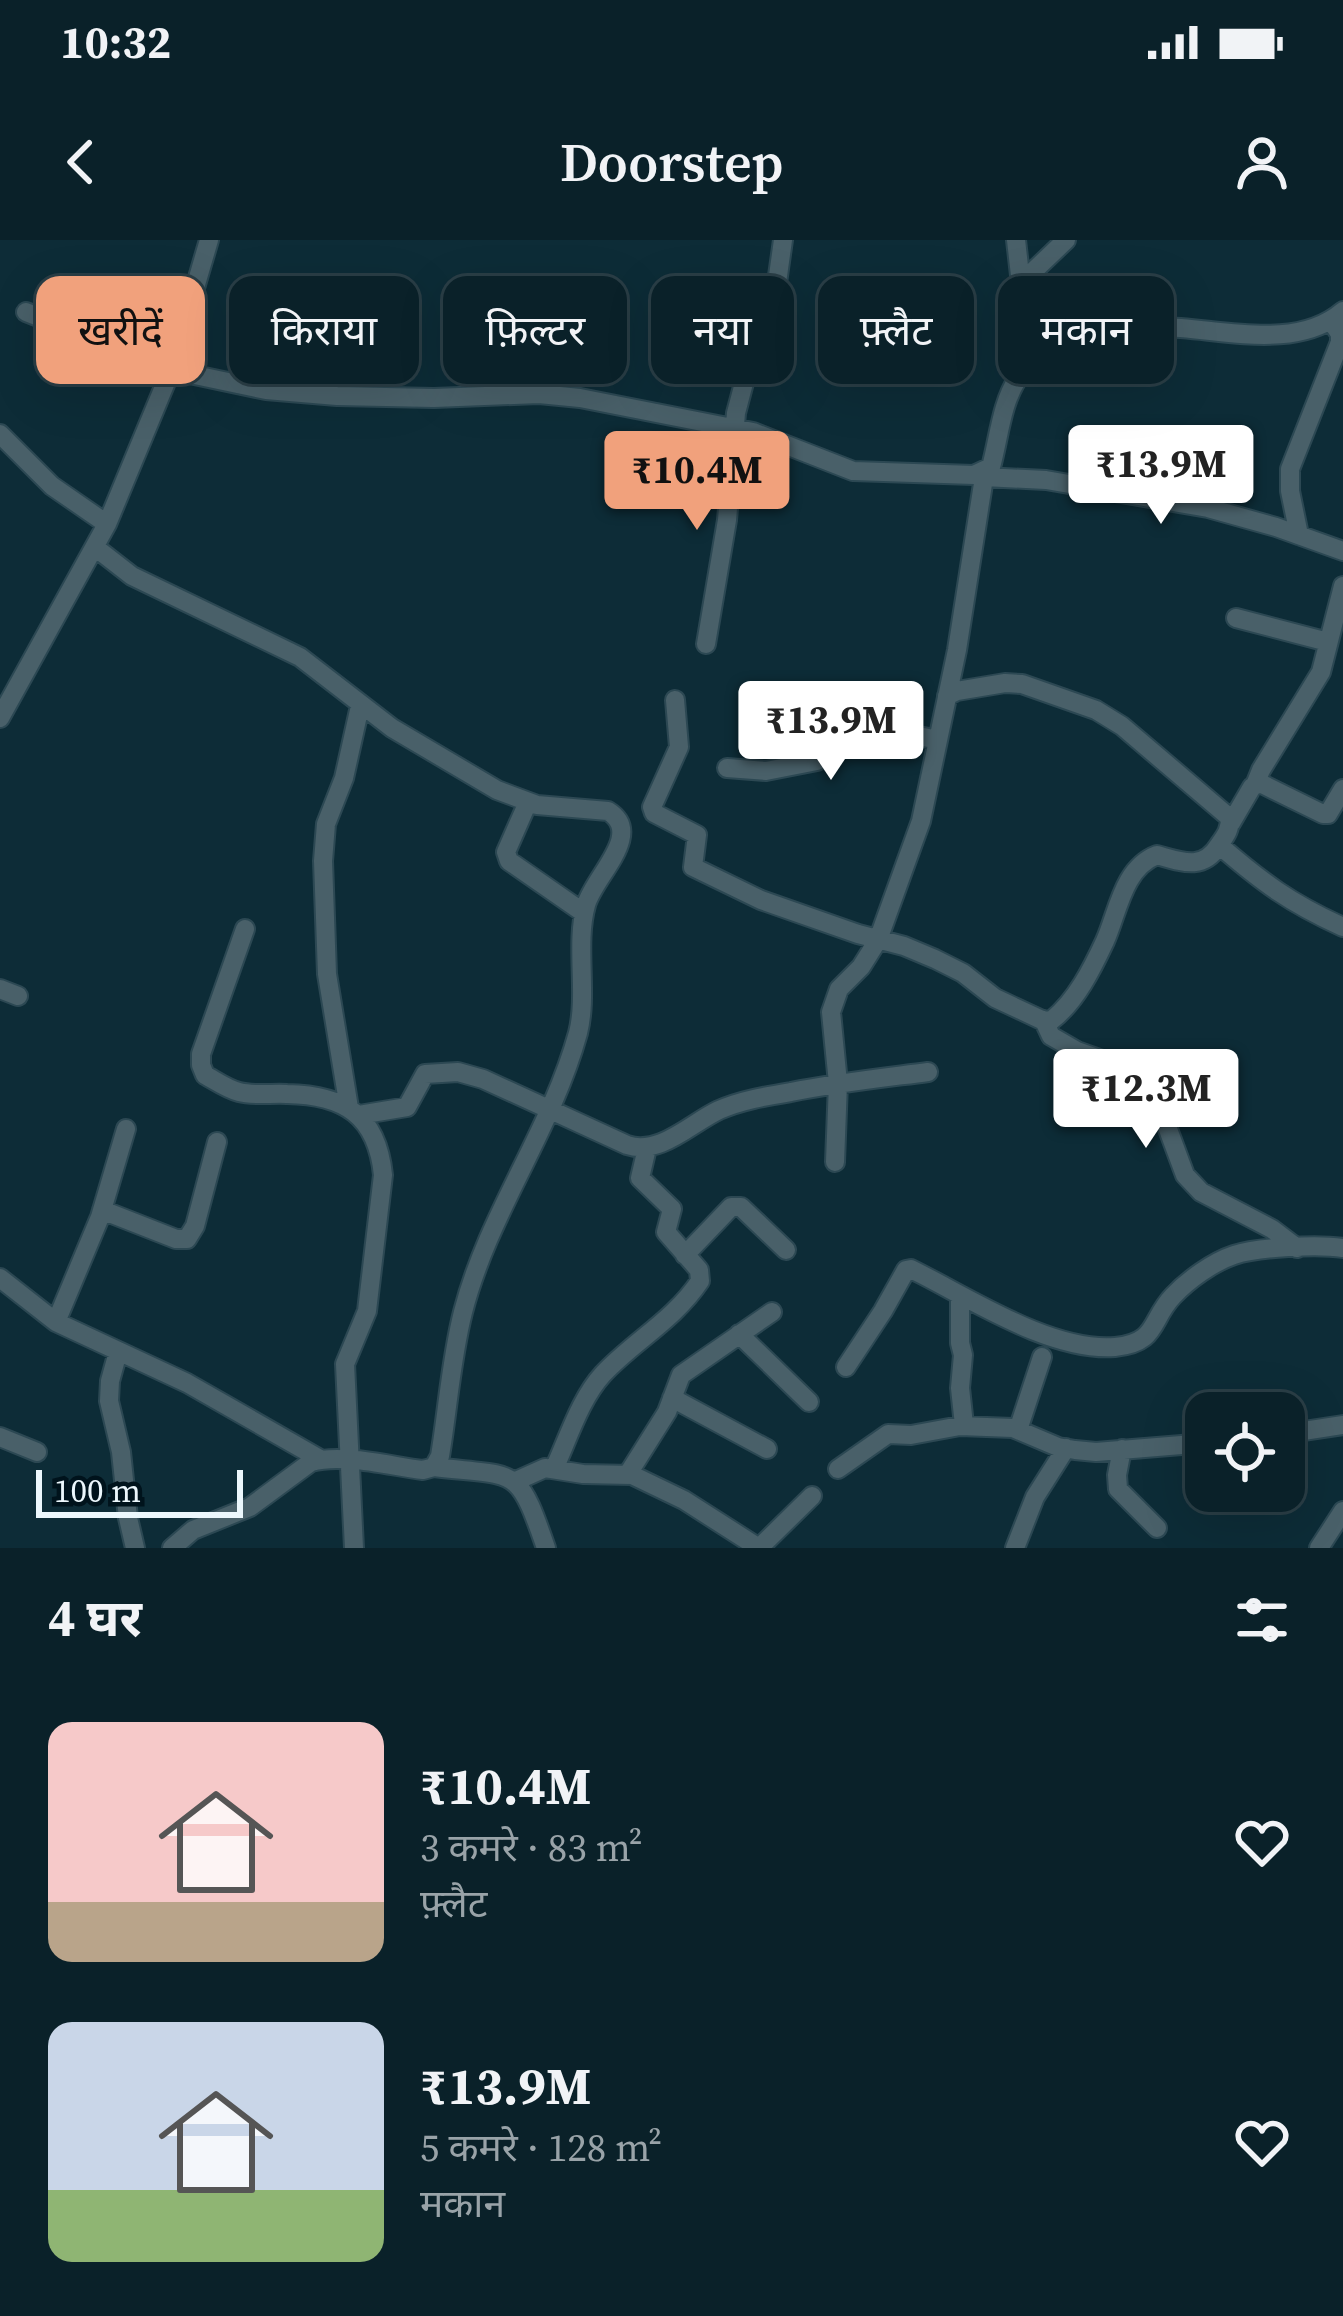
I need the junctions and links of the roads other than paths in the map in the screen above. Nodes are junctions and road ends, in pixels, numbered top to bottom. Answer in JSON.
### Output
{"nodes":[{"id":1,"x":209,"y":240,"type":"edge"},
{"id":2,"x":783,"y":240,"type":"edge"},
{"id":3,"x":1016,"y":240,"type":"edge"},
{"id":4,"x":1066,"y":240,"type":"edge"},
{"id":5,"x":198,"y":276,"type":"edge"},
{"id":6,"x":1021,"y":276,"type":"edge"},
{"id":7,"x":1028,"y":276,"type":"edge"},
{"id":8,"x":26,"y":312,"type":"dead end"},
{"id":9,"x":36,"y":316,"type":"edge"},
{"id":10,"x":1339,"y":325,"type":"edge"},
{"id":11,"x":1174,"y":328,"type":"edge"},
{"id":12,"x":205,"y":377,"type":"edge"},
{"id":13,"x":165,"y":384,"type":"edge"},
{"id":14,"x":1015,"y":384,"type":"edge"},
{"id":15,"x":733,"y":428,"type":"junction"},
{"id":16,"x":0,"y":434,"type":"edge"},
{"id":17,"x":984,"y":474,"type":"junction"},
{"id":18,"x":106,"y":524,"type":"junction"},
{"id":19,"x":1299,"y":536,"type":"junction"},
{"id":20,"x":96,"y":548,"type":"junction"},
{"id":21,"x":1343,"y":551,"type":"edge"},
{"id":22,"x":1343,"y":586,"type":"edge"},
{"id":23,"x":1236,"y":618,"type":"dead end"},
{"id":24,"x":1328,"y":642,"type":"junction"},
{"id":25,"x":706,"y":644,"type":"dead end"},
{"id":26,"x":947,"y":696,"type":"junction"},
{"id":27,"x":675,"y":700,"type":"dead end"},
{"id":28,"x":360,"y":706,"type":"junction"},
{"id":29,"x":0,"y":718,"type":"edge"},
{"id":30,"x":938,"y":740,"type":"junction"},
{"id":31,"x":727,"y":768,"type":"dead end"},
{"id":32,"x":1256,"y":784,"type":"junction"},
{"id":33,"x":1343,"y":788,"type":"edge"},
{"id":34,"x":528,"y":802,"type":"junction"},
{"id":35,"x":1231,"y":823,"type":"junction"},
{"id":36,"x":1219,"y":845,"type":"junction"},
{"id":37,"x":584,"y":913,"type":"junction"},
{"id":38,"x":1343,"y":927,"type":"edge"},
{"id":39,"x":245,"y":929,"type":"dead end"},
{"id":40,"x":878,"y":940,"type":"junction"},
{"id":41,"x":1044,"y":1022,"type":"junction"},
{"id":42,"x":928,"y":1072,"type":"dead end"},
{"id":43,"x":838,"y":1083,"type":"junction"},
{"id":44,"x":354,"y":1111,"type":"junction"},
{"id":45,"x":551,"y":1112,"type":"junction"},
{"id":46,"x":126,"y":1130,"type":"dead end"},
{"id":47,"x":217,"y":1142,"type":"dead end"},
{"id":48,"x":646,"y":1148,"type":"junction"},
{"id":49,"x":835,"y":1162,"type":"dead end"},
{"id":50,"x":102,"y":1210,"type":"junction"},
{"id":51,"x":1297,"y":1248,"type":"junction"},
{"id":52,"x":1343,"y":1248,"type":"edge"},
{"id":53,"x":786,"y":1250,"type":"dead end"},
{"id":54,"x":685,"y":1255,"type":"junction"},
{"id":55,"x":0,"y":1278,"type":"edge"},
{"id":56,"x":960,"y":1297,"type":"junction"},
{"id":57,"x":772,"y":1312,"type":"dead end"},
{"id":58,"x":56,"y":1322,"type":"junction"},
{"id":59,"x":739,"y":1334,"type":"junction"},
{"id":60,"x":118,"y":1352,"type":"junction"},
{"id":61,"x":1042,"y":1357,"type":"dead end"},
{"id":62,"x":846,"y":1367,"type":"dead end"},
{"id":63,"x":672,"y":1397,"type":"junction"},
{"id":64,"x":809,"y":1402,"type":"dead end"},
{"id":65,"x":964,"y":1425,"type":"junction"},
{"id":66,"x":1343,"y":1425,"type":"edge"},
{"id":67,"x":1018,"y":1430,"type":"junction"},
{"id":68,"x":1305,"y":1431,"type":"edge"},
{"id":69,"x":0,"y":1437,"type":"edge"},
{"id":70,"x":1185,"y":1444,"type":"edge"},
{"id":71,"x":1066,"y":1448,"type":"junction"},
{"id":72,"x":767,"y":1449,"type":"dead end"},
{"id":73,"x":1122,"y":1449,"type":"junction"},
{"id":74,"x":37,"y":1453,"type":"dead end"},
{"id":75,"x":320,"y":1459,"type":"junction"},
{"id":76,"x":351,"y":1460,"type":"junction"},
{"id":77,"x":434,"y":1467,"type":"junction"},
{"id":78,"x":554,"y":1469,"type":"junction"},
{"id":79,"x":838,"y":1469,"type":"dead end"},
{"id":80,"x":628,"y":1474,"type":"junction"},
{"id":81,"x":516,"y":1481,"type":"junction"},
{"id":82,"x":812,"y":1496,"type":"dead end"},
{"id":83,"x":1343,"y":1511,"type":"edge"},
{"id":84,"x":1157,"y":1528,"type":"dead end"},
{"id":85,"x":134,"y":1548,"type":"edge"},
{"id":86,"x":172,"y":1548,"type":"edge"},
{"id":87,"x":354,"y":1548,"type":"edge"},
{"id":88,"x":547,"y":1548,"type":"edge"},
{"id":89,"x":759,"y":1548,"type":"edge"},
{"id":90,"x":1015,"y":1548,"type":"edge"},
{"id":91,"x":1318,"y":1548,"type":"edge"}],
"edges":[{"from":1,"to":5,"type":"street"},
{"from":2,"to":15,"type":"street"},
{"from":3,"to":6,"type":"street"},
{"from":4,"to":7,"type":"street"},
{"from":8,"to":9,"type":"street"},
{"from":10,"to":11,"type":"street"},
{"from":10,"to":19,"type":"street"},
{"from":12,"to":15,"type":"street"},
{"from":13,"to":18,"type":"street"},
{"from":14,"to":17,"type":"street"},
{"from":15,"to":17,"type":"street"},
{"from":15,"to":25,"type":"street"},
{"from":16,"to":18,"type":"street"},
{"from":17,"to":19,"type":"street"},
{"from":17,"to":26,"type":"street"},
{"from":18,"to":20,"type":"street"},
{"from":19,"to":21,"type":"street"},
{"from":20,"to":28,"type":"street"},
{"from":20,"to":29,"type":"street"},
{"from":22,"to":24,"type":"street"},
{"from":23,"to":24,"type":"street"},
{"from":24,"to":32,"type":"street"},
{"from":26,"to":30,"type":"street"},
{"from":26,"to":35,"type":"street"},
{"from":27,"to":40,"type":"street"},
{"from":28,"to":34,"type":"street"},
{"from":28,"to":44,"type":"street"},
{"from":30,"to":31,"type":"street"},
{"from":30,"to":40,"type":"street"},
{"from":32,"to":33,"type":"street"},
{"from":32,"to":35,"type":"street"},
{"from":34,"to":37,"type":"street"},
{"from":34,"to":37,"type":"street"},
{"from":35,"to":36,"type":"street"},
{"from":36,"to":38,"type":"street"},
{"from":36,"to":41,"type":"street"},
{"from":37,"to":45,"type":"street"},
{"from":39,"to":44,"type":"street"},
{"from":40,"to":41,"type":"street"},
{"from":40,"to":43,"type":"street"},
{"from":41,"to":51,"type":"street"},
{"from":42,"to":43,"type":"street"},
{"from":43,"to":48,"type":"street"},
{"from":43,"to":49,"type":"street"},
{"from":44,"to":45,"type":"street"},
{"from":44,"to":76,"type":"street"},
{"from":45,"to":48,"type":"street"},
{"from":45,"to":77,"type":"street"},
{"from":46,"to":50,"type":"street"},
{"from":47,"to":50,"type":"street"},
{"from":48,"to":54,"type":"street"},
{"from":50,"to":58,"type":"street"},
{"from":51,"to":52,"type":"street"},
{"from":51,"to":56,"type":"street"},
{"from":53,"to":54,"type":"street"},
{"from":54,"to":78,"type":"street"},
{"from":55,"to":58,"type":"street"},
{"from":56,"to":62,"type":"street"},
{"from":56,"to":65,"type":"street"},
{"from":57,"to":59,"type":"street"},
{"from":58,"to":60,"type":"street"},
{"from":59,"to":63,"type":"street"},
{"from":59,"to":64,"type":"street"},
{"from":60,"to":75,"type":"street"},
{"from":60,"to":85,"type":"street"},
{"from":61,"to":67,"type":"street"},
{"from":63,"to":72,"type":"street"},
{"from":63,"to":80,"type":"street"},
{"from":65,"to":67,"type":"street"},
{"from":65,"to":79,"type":"street"},
{"from":66,"to":68,"type":"street"},
{"from":67,"to":71,"type":"street"},
{"from":69,"to":74,"type":"street"},
{"from":70,"to":73,"type":"street"},
{"from":71,"to":73,"type":"street"},
{"from":71,"to":90,"type":"street"},
{"from":73,"to":84,"type":"street"},
{"from":75,"to":76,"type":"street"},
{"from":75,"to":86,"type":"street"},
{"from":76,"to":77,"type":"street"},
{"from":76,"to":87,"type":"street"},
{"from":77,"to":81,"type":"street"},
{"from":78,"to":80,"type":"street"},
{"from":78,"to":81,"type":"street"},
{"from":80,"to":89,"type":"street"},
{"from":81,"to":88,"type":"street"},
{"from":82,"to":89,"type":"street"},
{"from":83,"to":91,"type":"street"}]}
